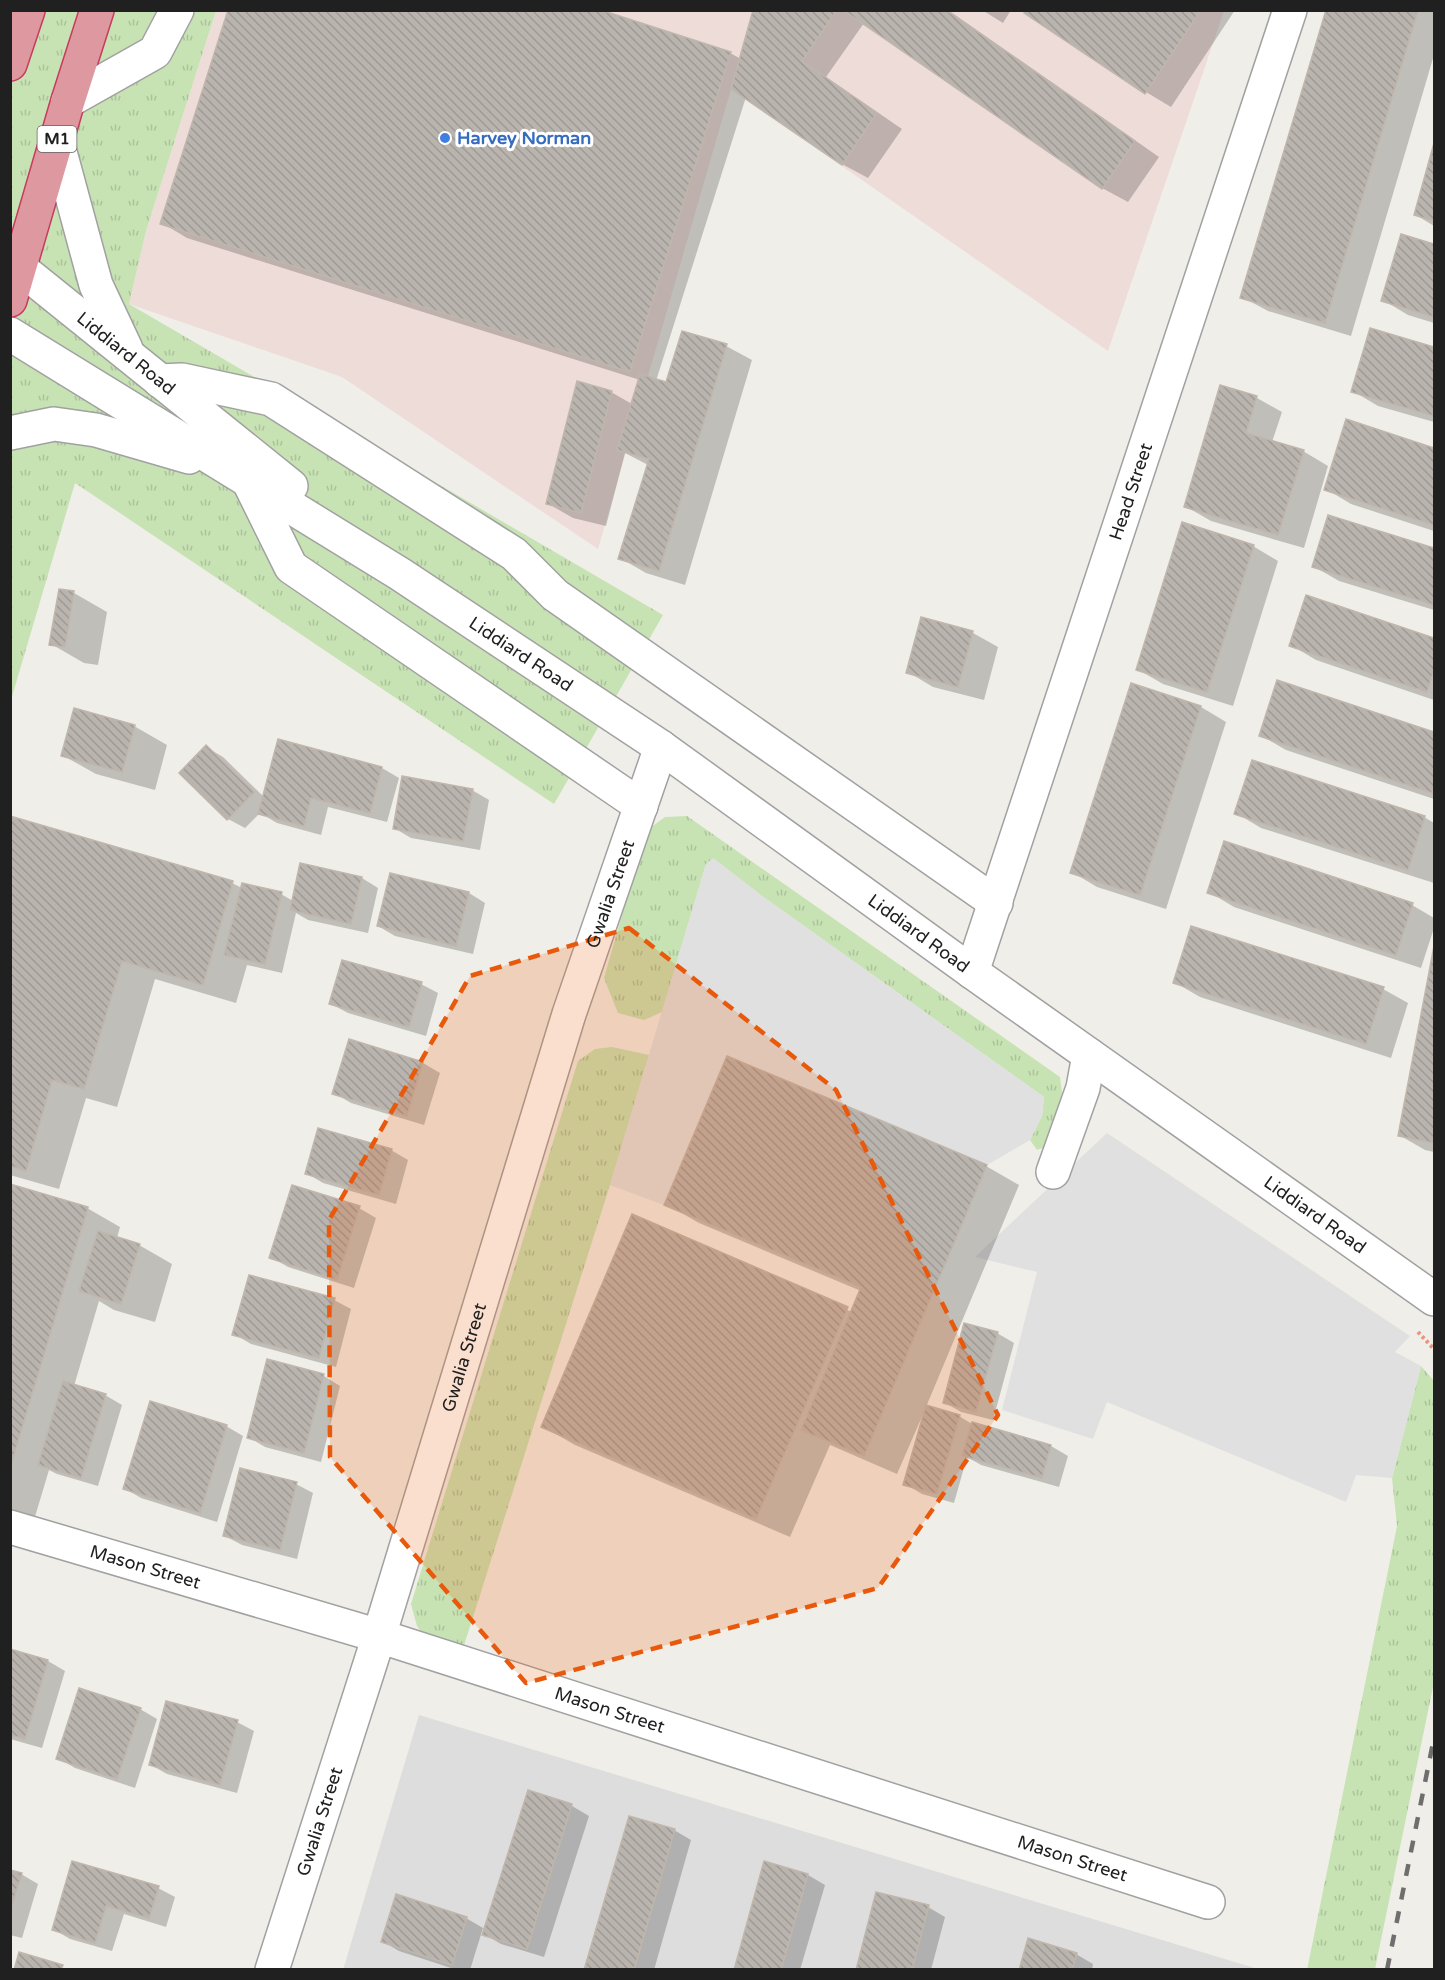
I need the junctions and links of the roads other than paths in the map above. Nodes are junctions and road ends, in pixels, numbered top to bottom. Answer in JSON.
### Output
{"nodes":[{"id":1,"x":97,"y":10,"type":"edge"},
{"id":2,"x":177,"y":10,"type":"edge"},
{"id":3,"x":1290,"y":10,"type":"edge"},
{"id":4,"x":68,"y":100,"type":"junction"},
{"id":5,"x":57,"y":141,"type":"junction"},
{"id":6,"x":15,"y":266,"type":"edge"},
{"id":7,"x":10,"y":300,"type":"edge"},
{"id":8,"x":10,"y":334,"type":"edge"},
{"id":9,"x":130,"y":357,"type":"junction"},
{"id":10,"x":160,"y":381,"type":"junction"},
{"id":11,"x":10,"y":433,"type":"edge"},
{"id":12,"x":242,"y":477,"type":"junction"},
{"id":13,"x":400,"y":574,"type":"junction"},
{"id":14,"x":661,"y":747,"type":"junction"},
{"id":15,"x":641,"y":806,"type":"junction"},
{"id":16,"x":996,"y":903,"type":"junction"},
{"id":17,"x":972,"y":972,"type":"junction"},
{"id":18,"x":1089,"y":1055,"type":"junction"},
{"id":19,"x":1053,"y":1172,"type":"dead end"},
{"id":20,"x":1434,"y":1299,"type":"edge"},
{"id":21,"x":10,"y":1527,"type":"edge"},
{"id":22,"x":380,"y":1636,"type":"junction"},
{"id":23,"x":1208,"y":1902,"type":"dead end"},
{"id":24,"x":272,"y":1970,"type":"edge"}],
"edges":[{"from":1,"to":4,"type":"highway","number":"M1"},
{"from":2,"to":4,"type":"street"},
{"from":3,"to":16,"type":"street","name":"Head Street"},
{"from":4,"to":5,"type":"highway","number":"M1"},
{"from":5,"to":6,"type":"highway","number":"M1"},
{"from":5,"to":9,"type":"street"},
{"from":6,"to":7,"type":"highway","number":"M1"},
{"from":6,"to":9,"type":"street","name":"Liddiard Road"},
{"from":8,"to":12,"type":"street","name":"Liddiard Road"},
{"from":9,"to":10,"type":"street","name":"Liddiard Road"},
{"from":10,"to":13,"type":"street","name":"Liddiard Road"},
{"from":10,"to":16,"type":"street"},
{"from":11,"to":12,"type":"street"},
{"from":12,"to":13,"type":"street","name":"Liddiard Road"},
{"from":12,"to":15,"type":"street"},
{"from":13,"to":14,"type":"street","name":"Liddiard Road"},
{"from":14,"to":15,"type":"street","name":"Gwalia Street"},
{"from":14,"to":17,"type":"street","name":"Liddiard Road"},
{"from":15,"to":22,"type":"street","name":"Gwalia Street"},
{"from":16,"to":17,"type":"street","name":"Head Street"},
{"from":17,"to":18,"type":"street","name":"Liddiard Road"},
{"from":18,"to":19,"type":"street"},
{"from":18,"to":20,"type":"street","name":"Liddiard Road"},
{"from":21,"to":22,"type":"street","name":"Mason Street"},
{"from":22,"to":23,"type":"street","name":"Mason Street"},
{"from":22,"to":24,"type":"street","name":"Gwalia Street"}]}
